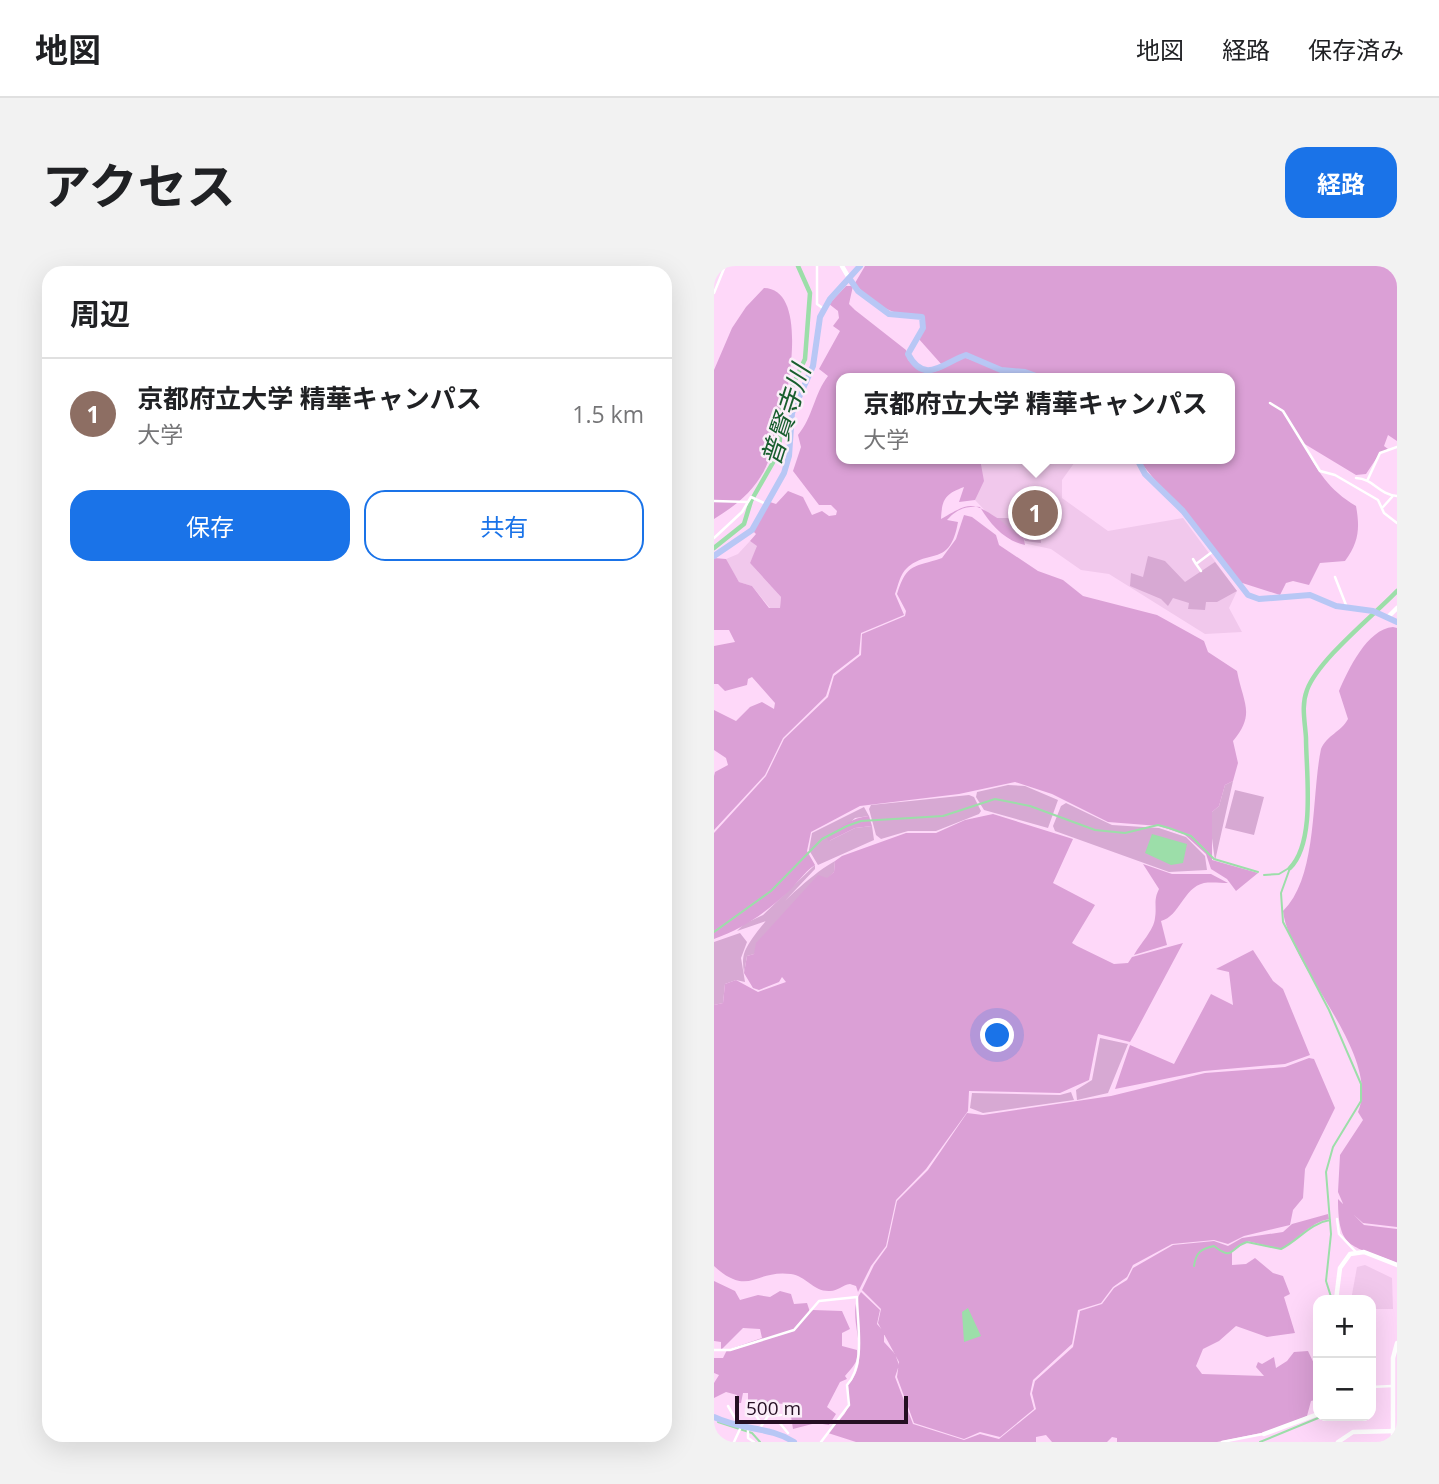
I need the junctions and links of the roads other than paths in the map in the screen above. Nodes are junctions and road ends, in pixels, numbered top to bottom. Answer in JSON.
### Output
{"nodes":[{"id":1,"x":725,"y":266,"type":"edge"},
{"id":2,"x":817,"y":266,"type":"edge"},
{"id":3,"x":842,"y":266,"type":"edge"},
{"id":4,"x":860,"y":266,"type":"edge"},
{"id":5,"x":849,"y":278,"type":"junction"},
{"id":6,"x":714,"y":293,"type":"edge"},
{"id":7,"x":824,"y":309,"type":"junction"},
{"id":8,"x":1016,"y":373,"type":"edge"},
{"id":9,"x":1270,"y":403,"type":"dead end"},
{"id":10,"x":1397,"y":447,"type":"edge"},
{"id":11,"x":1139,"y":464,"type":"edge"},
{"id":12,"x":1356,"y":478,"type":"dead end"},
{"id":13,"x":1367,"y":479,"type":"junction"},
{"id":14,"x":1383,"y":493,"type":"junction"},
{"id":15,"x":1395,"y":496,"type":"edge"},
{"id":16,"x":1378,"y":500,"type":"junction"},
{"id":17,"x":714,"y":502,"type":"edge"},
{"id":18,"x":748,"y":502,"type":"junction"},
{"id":19,"x":767,"y":504,"type":"junction"},
{"id":20,"x":1383,"y":507,"type":"junction"},
{"id":21,"x":1397,"y":523,"type":"edge"},
{"id":22,"x":714,"y":538,"type":"edge"},
{"id":23,"x":1212,"y":552,"type":"junction"},
{"id":24,"x":714,"y":556,"type":"edge"},
{"id":25,"x":1194,"y":559,"type":"dead end"},
{"id":26,"x":1196,"y":564,"type":"junction"},
{"id":27,"x":1201,"y":571,"type":"dead end"},
{"id":28,"x":1335,"y":577,"type":"dead end"},
{"id":29,"x":1348,"y":608,"type":"junction"},
{"id":30,"x":1397,"y":608,"type":"edge"},
{"id":31,"x":1382,"y":615,"type":"junction"},
{"id":32,"x":1397,"y":622,"type":"edge"},
{"id":33,"x":1337,"y":1219,"type":"dead end"},
{"id":34,"x":1356,"y":1251,"type":"junction"},
{"id":35,"x":1397,"y":1265,"type":"edge"},
{"id":36,"x":1337,"y":1295,"type":"edge"},
{"id":37,"x":1397,"y":1343,"type":"edge"},
{"id":38,"x":714,"y":1350,"type":"edge"},
{"id":39,"x":1394,"y":1386,"type":"edge"},
{"id":40,"x":1376,"y":1387,"type":"edge"},
{"id":41,"x":728,"y":1406,"type":"dead end"},
{"id":42,"x":751,"y":1408,"type":"dead end"},
{"id":43,"x":781,"y":1415,"type":"dead end"},
{"id":44,"x":1313,"y":1416,"type":"edge"},
{"id":45,"x":714,"y":1417,"type":"edge"},
{"id":46,"x":778,"y":1421,"type":"dead end"},
{"id":47,"x":761,"y":1423,"type":"junction"},
{"id":48,"x":742,"y":1429,"type":"junction"},
{"id":49,"x":759,"y":1431,"type":"junction"},
{"id":50,"x":793,"y":1431,"type":"dead end"},
{"id":51,"x":1395,"y":1431,"type":"edge"},
{"id":52,"x":1264,"y":1434,"type":"joint"},
{"id":53,"x":786,"y":1435,"type":"junction"},
{"id":54,"x":733,"y":1442,"type":"edge"},
{"id":55,"x":754,"y":1442,"type":"edge"},
{"id":56,"x":794,"y":1442,"type":"edge"},
{"id":57,"x":821,"y":1442,"type":"edge"},
{"id":58,"x":1222,"y":1442,"type":"edge"},
{"id":59,"x":1338,"y":1442,"type":"edge"},
{"id":60,"x":1393,"y":1442,"type":"edge"}],
"edges":[{"from":1,"to":6,"type":"street"},
{"from":2,"to":7,"type":"street"},
{"from":3,"to":5,"type":"street"},
{"from":4,"to":5,"type":"main road"},
{"from":5,"to":7,"type":"main road"},
{"from":5,"to":8,"type":"main road"},
{"from":7,"to":19,"type":"main road"},
{"from":9,"to":16,"type":"street"},
{"from":10,"to":13,"type":"street"},
{"from":11,"to":23,"type":"main road"},
{"from":12,"to":13,"type":"street"},
{"from":13,"to":14,"type":"street"},
{"from":14,"to":15,"type":"street"},
{"from":14,"to":16,"type":"street"},
{"from":15,"to":20,"type":"street"},
{"from":16,"to":20,"type":"street"},
{"from":17,"to":18,"type":"street"},
{"from":18,"to":19,"type":"street"},
{"from":18,"to":22,"type":"street"},
{"from":19,"to":24,"type":"main road"},
{"from":20,"to":21,"type":"street"},
{"from":23,"to":26,"type":"street"},
{"from":23,"to":29,"type":"main road"},
{"from":25,"to":26,"type":"street"},
{"from":26,"to":27,"type":"street"},
{"from":28,"to":29,"type":"street"},
{"from":29,"to":31,"type":"main road"},
{"from":30,"to":31,"type":"street"},
{"from":31,"to":32,"type":"main road"},
{"from":33,"to":34,"type":"street"},
{"from":34,"to":35,"type":"street"},
{"from":34,"to":36,"type":"street"},
{"from":37,"to":39,"type":"street"},
{"from":38,"to":57,"type":"street"},
{"from":39,"to":40,"type":"street"},
{"from":39,"to":51,"type":"street"},
{"from":41,"to":48,"type":"street"},
{"from":42,"to":47,"type":"street"},
{"from":43,"to":47,"type":"street"},
{"from":44,"to":52,"type":"street"},
{"from":45,"to":48,"type":"main road"},
{"from":46,"to":53,"type":"street"},
{"from":47,"to":49,"type":"street"},
{"from":48,"to":49,"type":"main road"},
{"from":48,"to":54,"type":"street"},
{"from":48,"to":55,"type":"street"},
{"from":49,"to":53,"type":"main road"},
{"from":50,"to":53,"type":"street"},
{"from":51,"to":59,"type":"street"},
{"from":51,"to":60,"type":"street"},
{"from":52,"to":58,"type":"street"},
{"from":53,"to":56,"type":"main road"}]}
